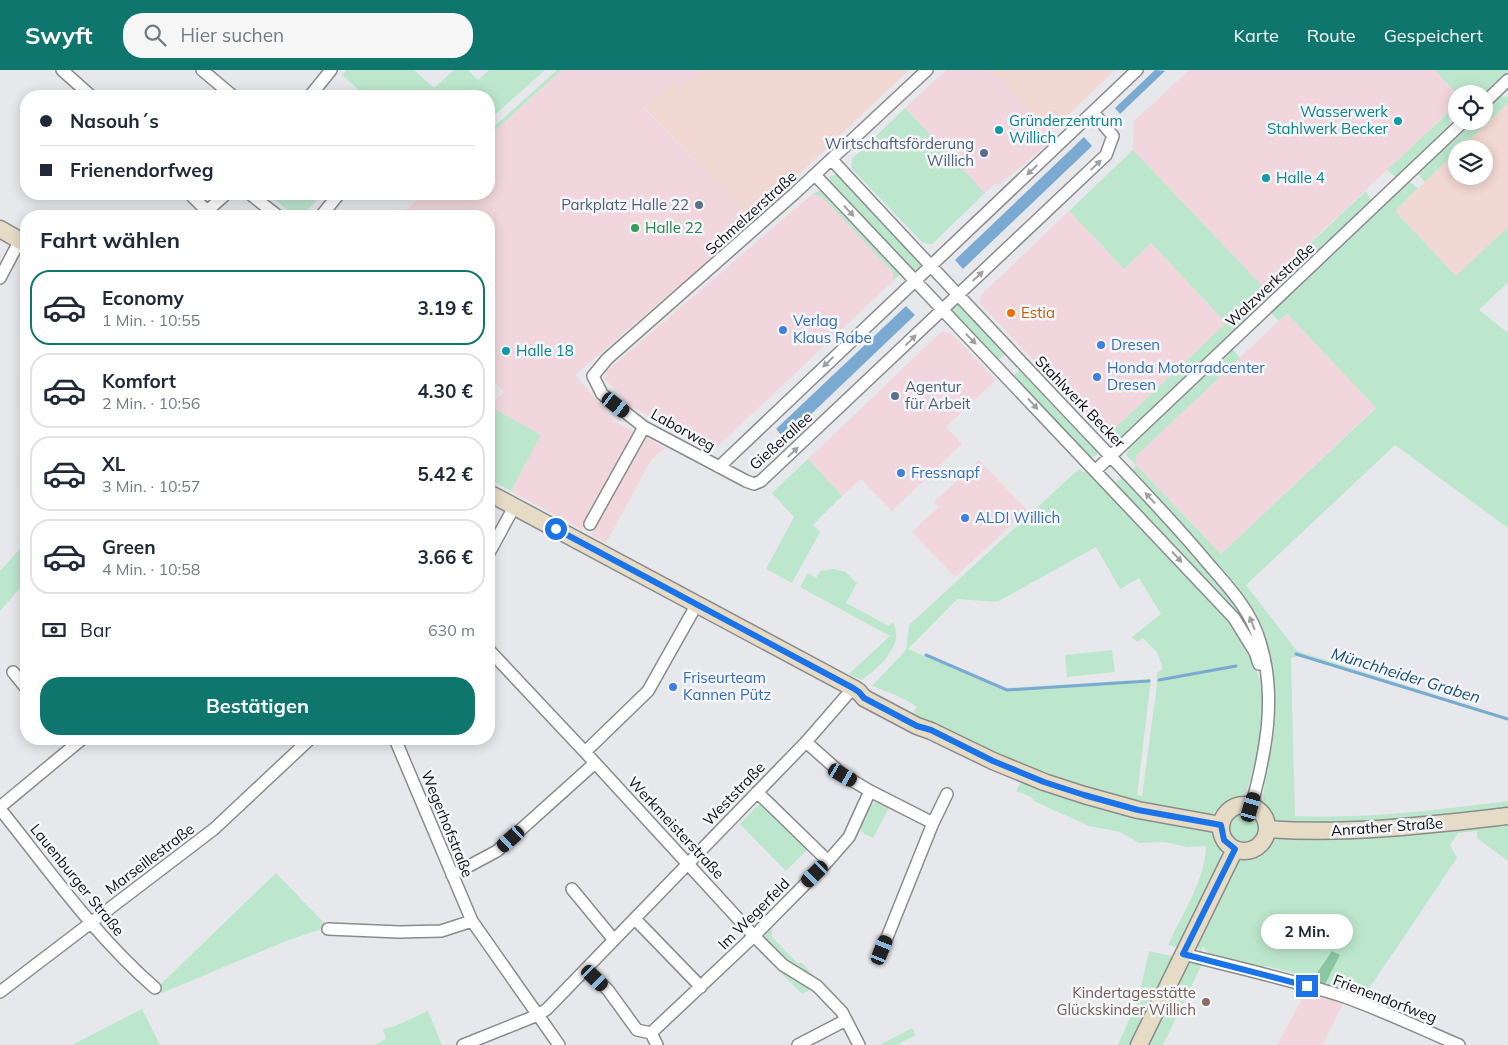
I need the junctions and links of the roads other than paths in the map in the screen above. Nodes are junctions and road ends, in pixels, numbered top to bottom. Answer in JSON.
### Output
{"nodes":[{"id":1,"x":62,"y":70,"type":"edge"},
{"id":2,"x":202,"y":70,"type":"edge"},
{"id":3,"x":331,"y":70,"type":"edge"},
{"id":4,"x":927,"y":70,"type":"edge"},
{"id":5,"x":1137,"y":70,"type":"edge"},
{"id":6,"x":1508,"y":80,"type":"edge"},
{"id":7,"x":84,"y":90,"type":"edge"},
{"id":8,"x":226,"y":90,"type":"edge"},
{"id":9,"x":315,"y":90,"type":"edge"},
{"id":10,"x":1493,"y":94,"type":"edge"},
{"id":11,"x":1093,"y":112,"type":"junction"},
{"id":12,"x":1455,"y":130,"type":"edge"},
{"id":13,"x":832,"y":160,"type":"junction"},
{"id":14,"x":815,"y":175,"type":"junction"},
{"id":15,"x":219,"y":200,"type":"edge"},
{"id":16,"x":258,"y":200,"type":"edge"},
{"id":17,"x":334,"y":200,"type":"edge"},
{"id":18,"x":208,"y":210,"type":"edge"},
{"id":19,"x":270,"y":210,"type":"edge"},
{"id":20,"x":326,"y":210,"type":"edge"},
{"id":21,"x":0,"y":229,"type":"edge"},
{"id":22,"x":20,"y":240,"type":"edge"},
{"id":23,"x":20,"y":247,"type":"edge"},
{"id":24,"x":929,"y":266,"type":"junction"},
{"id":25,"x":0,"y":278,"type":"edge"},
{"id":26,"x":914,"y":280,"type":"junction"},
{"id":27,"x":958,"y":296,"type":"junction"},
{"id":28,"x":943,"y":310,"type":"junction"},
{"id":29,"x":593,"y":376,"type":"joint"},
{"id":30,"x":644,"y":427,"type":"junction"},
{"id":31,"x":1111,"y":456,"type":"junction"},
{"id":32,"x":719,"y":467,"type":"junction"},
{"id":33,"x":1096,"y":470,"type":"junction"},
{"id":34,"x":495,"y":496,"type":"edge"},
{"id":35,"x":514,"y":507,"type":"junction"},
{"id":36,"x":590,"y":524,"type":"dead end"},
{"id":37,"x":495,"y":542,"type":"edge"},
{"id":38,"x":696,"y":604,"type":"junction"},
{"id":39,"x":495,"y":656,"type":"edge"},
{"id":40,"x":13,"y":672,"type":"dead end"},
{"id":41,"x":20,"y":681,"type":"edge"},
{"id":42,"x":1268,"y":687,"type":"junction"},
{"id":43,"x":856,"y":690,"type":"junction"},
{"id":44,"x":806,"y":742,"type":"junction"},
{"id":45,"x":71,"y":745,"type":"edge"},
{"id":46,"x":304,"y":745,"type":"edge"},
{"id":47,"x":397,"y":745,"type":"edge"},
{"id":48,"x":585,"y":752,"type":"junction"},
{"id":49,"x":595,"y":762,"type":"junction"},
{"id":50,"x":870,"y":791,"type":"junction"},
{"id":51,"x":757,"y":792,"type":"junction"},
{"id":52,"x":947,"y":794,"type":"dead end"},
{"id":53,"x":1251,"y":807,"type":"junction"},
{"id":54,"x":0,"y":808,"type":"edge"},
{"id":55,"x":1508,"y":816,"type":"edge"},
{"id":56,"x":933,"y":823,"type":"junction"},
{"id":57,"x":1221,"y":825,"type":"junction"},
{"id":58,"x":1267,"y":829,"type":"junction"},
{"id":59,"x":1235,"y":849,"type":"junction"},
{"id":60,"x":828,"y":861,"type":"junction"},
{"id":61,"x":688,"y":864,"type":"junction"},
{"id":62,"x":452,"y":876,"type":"junction"},
{"id":63,"x":572,"y":890,"type":"dead end"},
{"id":64,"x":636,"y":919,"type":"junction"},
{"id":65,"x":472,"y":921,"type":"junction"},
{"id":66,"x":91,"y":923,"type":"junction"},
{"id":67,"x":328,"y":929,"type":"dead end"},
{"id":68,"x":754,"y":936,"type":"junction"},
{"id":69,"x":614,"y":940,"type":"junction"},
{"id":70,"x":882,"y":950,"type":"dead end"},
{"id":71,"x":1183,"y":954,"type":"junction"},
{"id":72,"x":586,"y":969,"type":"junction"},
{"id":73,"x":700,"y":987,"type":"junction"},
{"id":74,"x":155,"y":988,"type":"dead end"},
{"id":75,"x":0,"y":992,"type":"edge"},
{"id":76,"x":538,"y":1014,"type":"junction"},
{"id":77,"x":846,"y":1020,"type":"junction"},
{"id":78,"x":650,"y":1033,"type":"junction"},
{"id":79,"x":464,"y":1045,"type":"edge"},
{"id":80,"x":560,"y":1045,"type":"edge"},
{"id":81,"x":657,"y":1045,"type":"edge"},
{"id":82,"x":798,"y":1045,"type":"edge"},
{"id":83,"x":860,"y":1045,"type":"edge"},
{"id":84,"x":1139,"y":1045,"type":"edge"},
{"id":85,"x":1459,"y":1045,"type":"edge"}],
"edges":[{"from":1,"to":7,"type":"street"},
{"from":2,"to":8,"type":"street"},
{"from":3,"to":9,"type":"street"},
{"from":4,"to":13,"type":"street","name":"Schmelzerstraße"},
{"from":5,"to":11,"type":"street","name":"Gießerallee"},
{"from":6,"to":10,"type":"street"},
{"from":11,"to":24,"type":"street","name":"Gießerallee","one_way":true},
{"from":27,"to":11,"type":"street","name":"Gießerallee","one_way":true},
{"from":12,"to":31,"type":"street","name":"Walzwerkstraße"},
{"from":13,"to":14,"type":"street","name":"Schmelzerstraße"},
{"from":13,"to":24,"type":"street","name":"Stahlwerk Becker"},
{"from":14,"to":26,"type":"street","name":"Stahlwerk Becker","one_way":true},
{"from":14,"to":29,"type":"street","name":"Schmelzerstraße"},
{"from":15,"to":18,"type":"street"},
{"from":16,"to":19,"type":"street"},
{"from":17,"to":20,"type":"street"},
{"from":21,"to":22,"type":"street"},
{"from":23,"to":25,"type":"street"},
{"from":24,"to":26,"type":"street","name":"Gießerallee"},
{"from":24,"to":27,"type":"street","name":"Stahlwerk Becker"},
{"from":26,"to":28,"type":"street","name":"Stahlwerk Becker"},
{"from":26,"to":32,"type":"street","name":"Gießerallee","one_way":true},
{"from":27,"to":28,"type":"street","name":"Gießerallee"},
{"from":27,"to":31,"type":"street","name":"Stahlwerk Becker"},
{"from":32,"to":28,"type":"street","name":"Gießerallee","one_way":true},
{"from":28,"to":33,"type":"street","name":"Stahlwerk Becker","one_way":true},
{"from":29,"to":30,"type":"street","name":"Laborweg"},
{"from":30,"to":32,"type":"street","name":"Laborweg"},
{"from":30,"to":36,"type":"street"},
{"from":31,"to":33,"type":"street","name":"Walzwerkstraße"},
{"from":42,"to":31,"type":"street","name":"Stahlwerk Becker","one_way":true},
{"from":33,"to":42,"type":"street","name":"Stahlwerk Becker","one_way":true},
{"from":34,"to":35,"type":"street"},
{"from":35,"to":37,"type":"street"},
{"from":35,"to":38,"type":"street"},
{"from":38,"to":43,"type":"street"},
{"from":38,"to":48,"type":"street"},
{"from":39,"to":48,"type":"street","name":"Werkmeisterstraße"},
{"from":40,"to":41,"type":"street"},
{"from":42,"to":53,"type":"street","name":"Stahlwerk Becker"},
{"from":43,"to":44,"type":"street","name":"Weststraße"},
{"from":43,"to":57,"type":"street"},
{"from":44,"to":50,"type":"street"},
{"from":44,"to":51,"type":"street","name":"Weststraße"},
{"from":45,"to":54,"type":"street"},
{"from":46,"to":66,"type":"street","name":"Marseillestraße"},
{"from":47,"to":62,"type":"street","name":"Wegerhofstraße"},
{"from":48,"to":49,"type":"street","name":"Werkmeisterstraße"},
{"from":49,"to":61,"type":"street","name":"Werkmeisterstraße"},
{"from":49,"to":62,"type":"street"},
{"from":50,"to":56,"type":"street"},
{"from":50,"to":60,"type":"street","name":"Im Wegerfeld"},
{"from":51,"to":60,"type":"street"},
{"from":51,"to":61,"type":"street","name":"Weststraße"},
{"from":52,"to":56,"type":"street"},
{"from":53,"to":57,"type":"street"},
{"from":53,"to":58,"type":"street"},
{"from":54,"to":66,"type":"street","name":"Lauenburger Straße"},
{"from":55,"to":58,"type":"street","name":"Anrather Straße"},
{"from":56,"to":70,"type":"street"},
{"from":57,"to":59,"type":"street"},
{"from":58,"to":59,"type":"street"},
{"from":59,"to":71,"type":"street"},
{"from":60,"to":68,"type":"street","name":"Im Wegerfeld"},
{"from":61,"to":64,"type":"street","name":"Weststraße"},
{"from":61,"to":68,"type":"street","name":"Werkmeisterstraße"},
{"from":62,"to":65,"type":"street","name":"Wegerhofstraße"},
{"from":63,"to":69,"type":"street"},
{"from":64,"to":69,"type":"street","name":"Weststraße"},
{"from":64,"to":73,"type":"street"},
{"from":65,"to":67,"type":"street"},
{"from":65,"to":76,"type":"street","name":"Wegerhofstraße"},
{"from":66,"to":74,"type":"street","name":"Lauenburger Straße"},
{"from":66,"to":75,"type":"street","name":"Marseillestraße"},
{"from":68,"to":73,"type":"street","name":"Im Wegerfeld"},
{"from":68,"to":77,"type":"street","name":"Werkmeisterstraße"},
{"from":69,"to":72,"type":"street","name":"Weststraße"},
{"from":71,"to":84,"type":"street"},
{"from":71,"to":85,"type":"street","name":"Frienendorfweg"},
{"from":72,"to":76,"type":"street","name":"Weststraße"},
{"from":72,"to":78,"type":"street"},
{"from":73,"to":78,"type":"street","name":"Im Wegerfeld"},
{"from":76,"to":79,"type":"street","name":"Weststraße"},
{"from":76,"to":80,"type":"street","name":"Wegerhofstraße"},
{"from":77,"to":82,"type":"street"},
{"from":77,"to":83,"type":"street","name":"Werkmeisterstraße"},
{"from":78,"to":81,"type":"street"}]}
